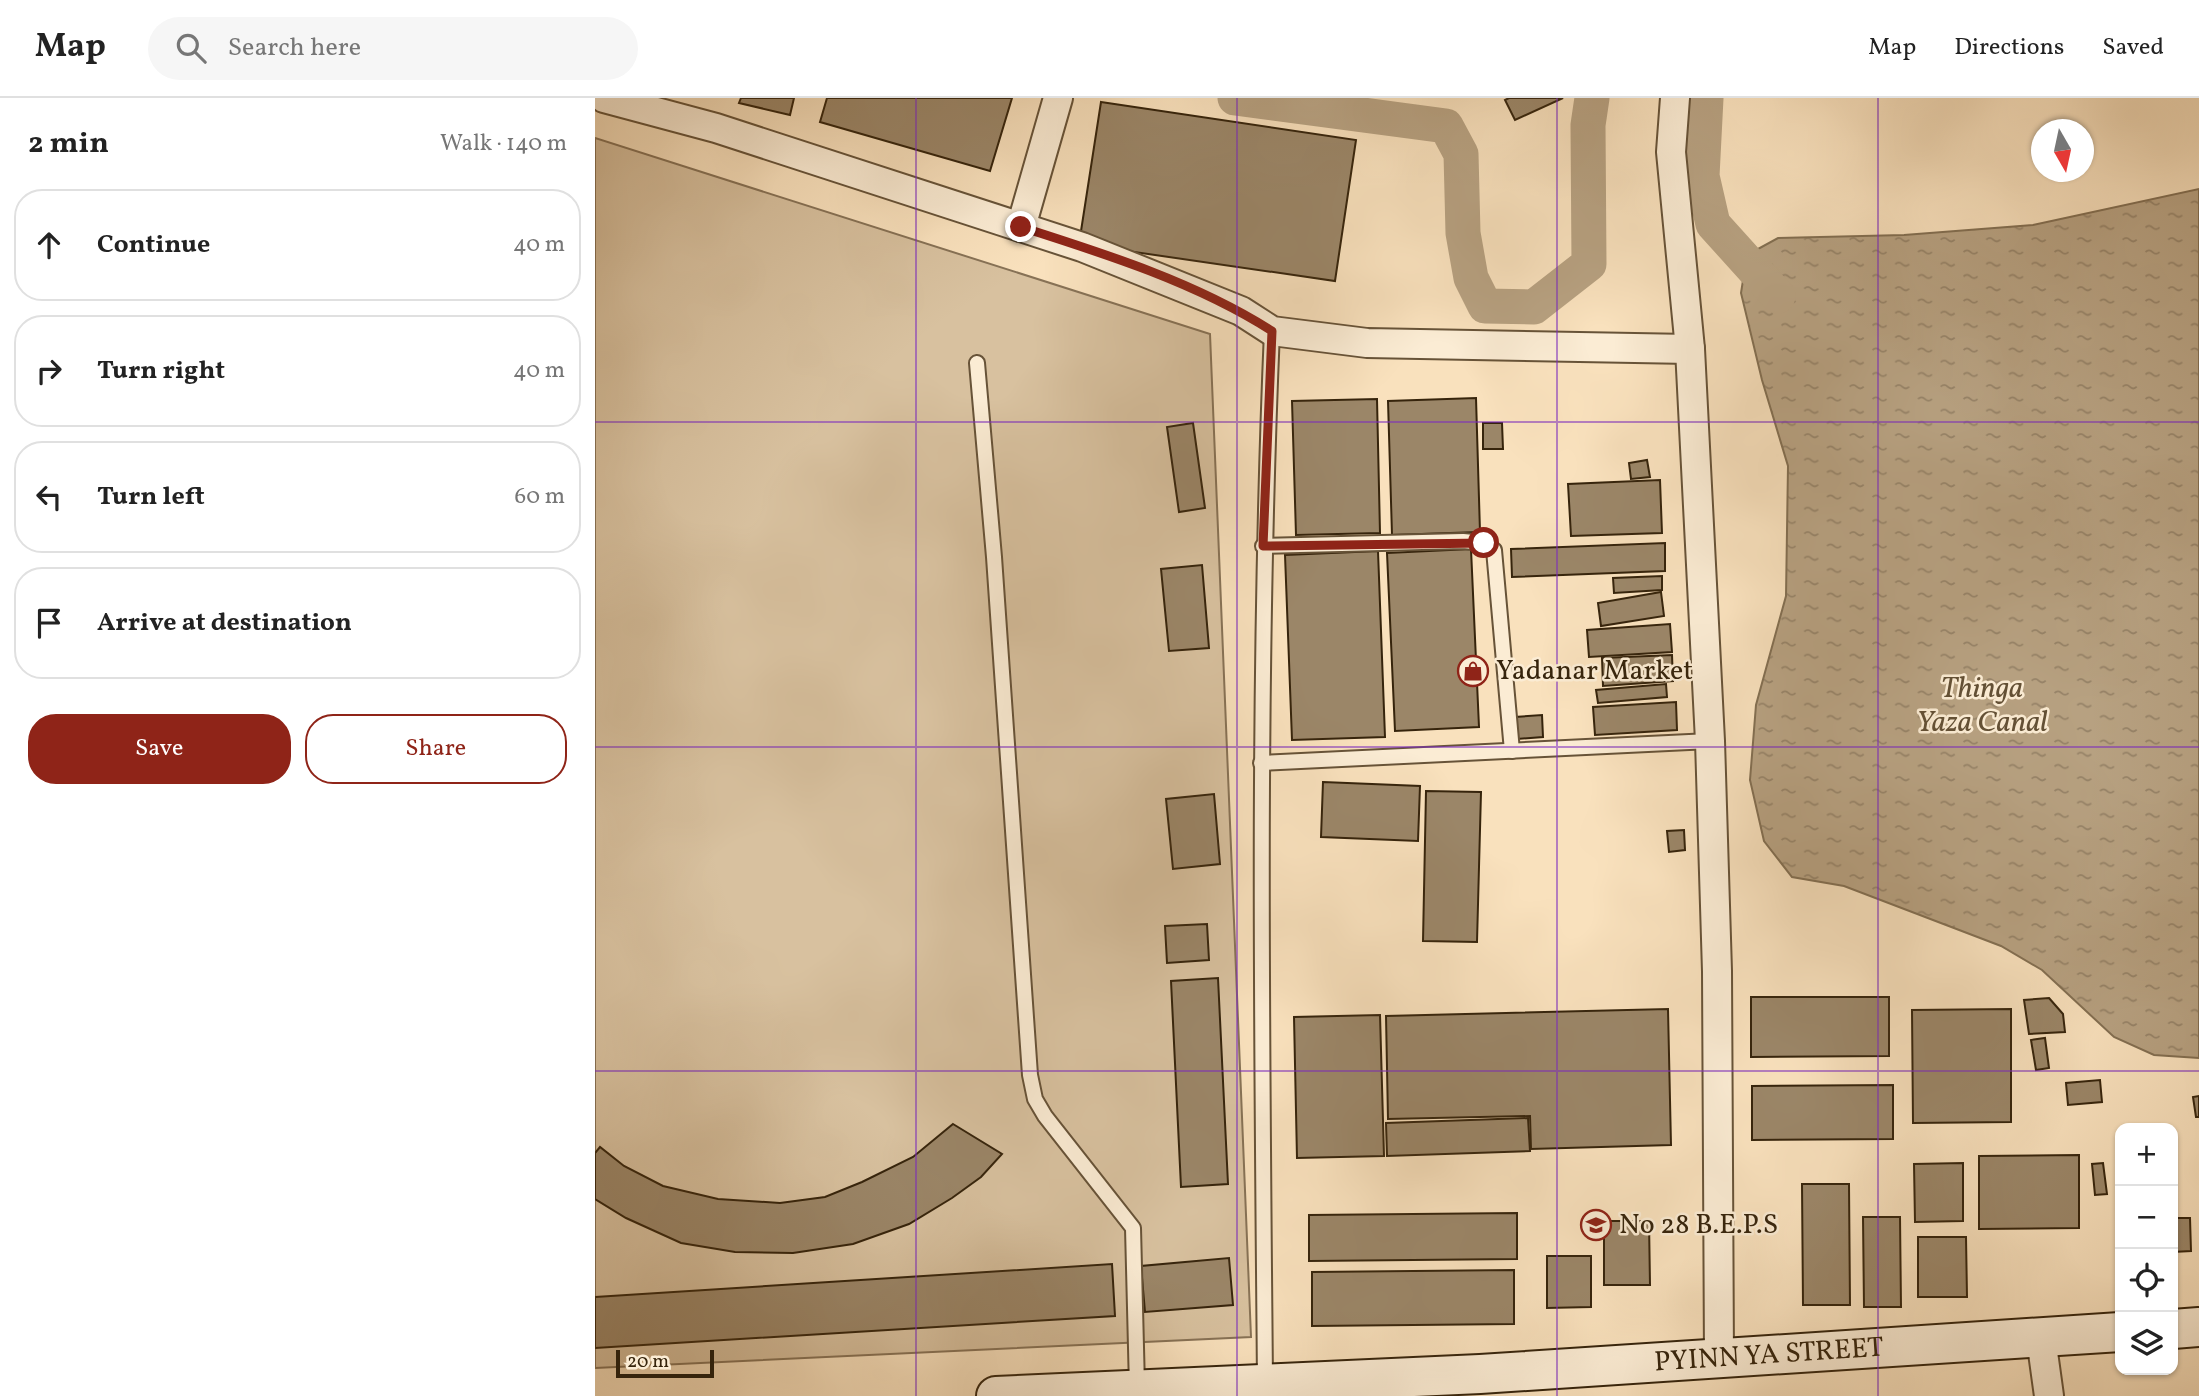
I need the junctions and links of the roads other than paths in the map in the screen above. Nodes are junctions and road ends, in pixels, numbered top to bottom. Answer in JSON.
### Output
{"nodes":[{"id":1,"x":604,"y":98,"type":"edge"},
{"id":2,"x":1058,"y":98,"type":"edge"},
{"id":3,"x":1675,"y":98,"type":"edge"},
{"id":4,"x":1021,"y":227,"type":"junction"},
{"id":5,"x":1272,"y":331,"type":"junction"},
{"id":6,"x":1690,"y":349,"type":"junction"},
{"id":7,"x":977,"y":363,"type":"dead end"},
{"id":8,"x":1263,"y":546,"type":"junction"},
{"id":9,"x":1710,"y":741,"type":"junction"},
{"id":10,"x":1512,"y":751,"type":"junction"},
{"id":11,"x":1261,"y":763,"type":"junction"},
{"id":12,"x":2199,"y":1327,"type":"edge"},
{"id":13,"x":2178,"y":1329,"type":"edge"},
{"id":14,"x":2115,"y":1332,"type":"edge"},
{"id":15,"x":2041,"y":1338,"type":"junction"},
{"id":16,"x":1720,"y":1359,"type":"junction"},
{"id":17,"x":1265,"y":1384,"type":"junction"},
{"id":18,"x":1480,"y":1385,"type":"edge"},
{"id":19,"x":1138,"y":1393,"type":"edge"},
{"id":20,"x":996,"y":1396,"type":"edge"},
{"id":21,"x":2049,"y":1396,"type":"edge"}],
"edges":[{"from":1,"to":4,"type":"street"},
{"from":2,"to":4,"type":"street"},
{"from":3,"to":6,"type":"street"},
{"from":4,"to":5,"type":"street"},
{"from":5,"to":6,"type":"street"},
{"from":5,"to":8,"type":"lane"},
{"from":6,"to":9,"type":"street"},
{"from":7,"to":19,"type":"lane"},
{"from":8,"to":10,"type":"lane"},
{"from":8,"to":11,"type":"lane"},
{"from":9,"to":10,"type":"lane"},
{"from":9,"to":16,"type":"street"},
{"from":10,"to":11,"type":"lane"},
{"from":11,"to":17,"type":"lane"},
{"from":12,"to":13,"type":"main road"},
{"from":14,"to":15,"type":"main road","name":"PYINN YA STREET"},
{"from":15,"to":16,"type":"main road","name":"PYINN YA STREET"},
{"from":15,"to":21,"type":"street"},
{"from":16,"to":18,"type":"main road","name":"PYINN YA STREET"},
{"from":17,"to":18,"type":"main road","name":"PYINN YA STREET"},
{"from":17,"to":19,"type":"main road","name":"PYINN YA STREET"},
{"from":19,"to":20,"type":"main road","name":"PYINN YA STREET"}]}
